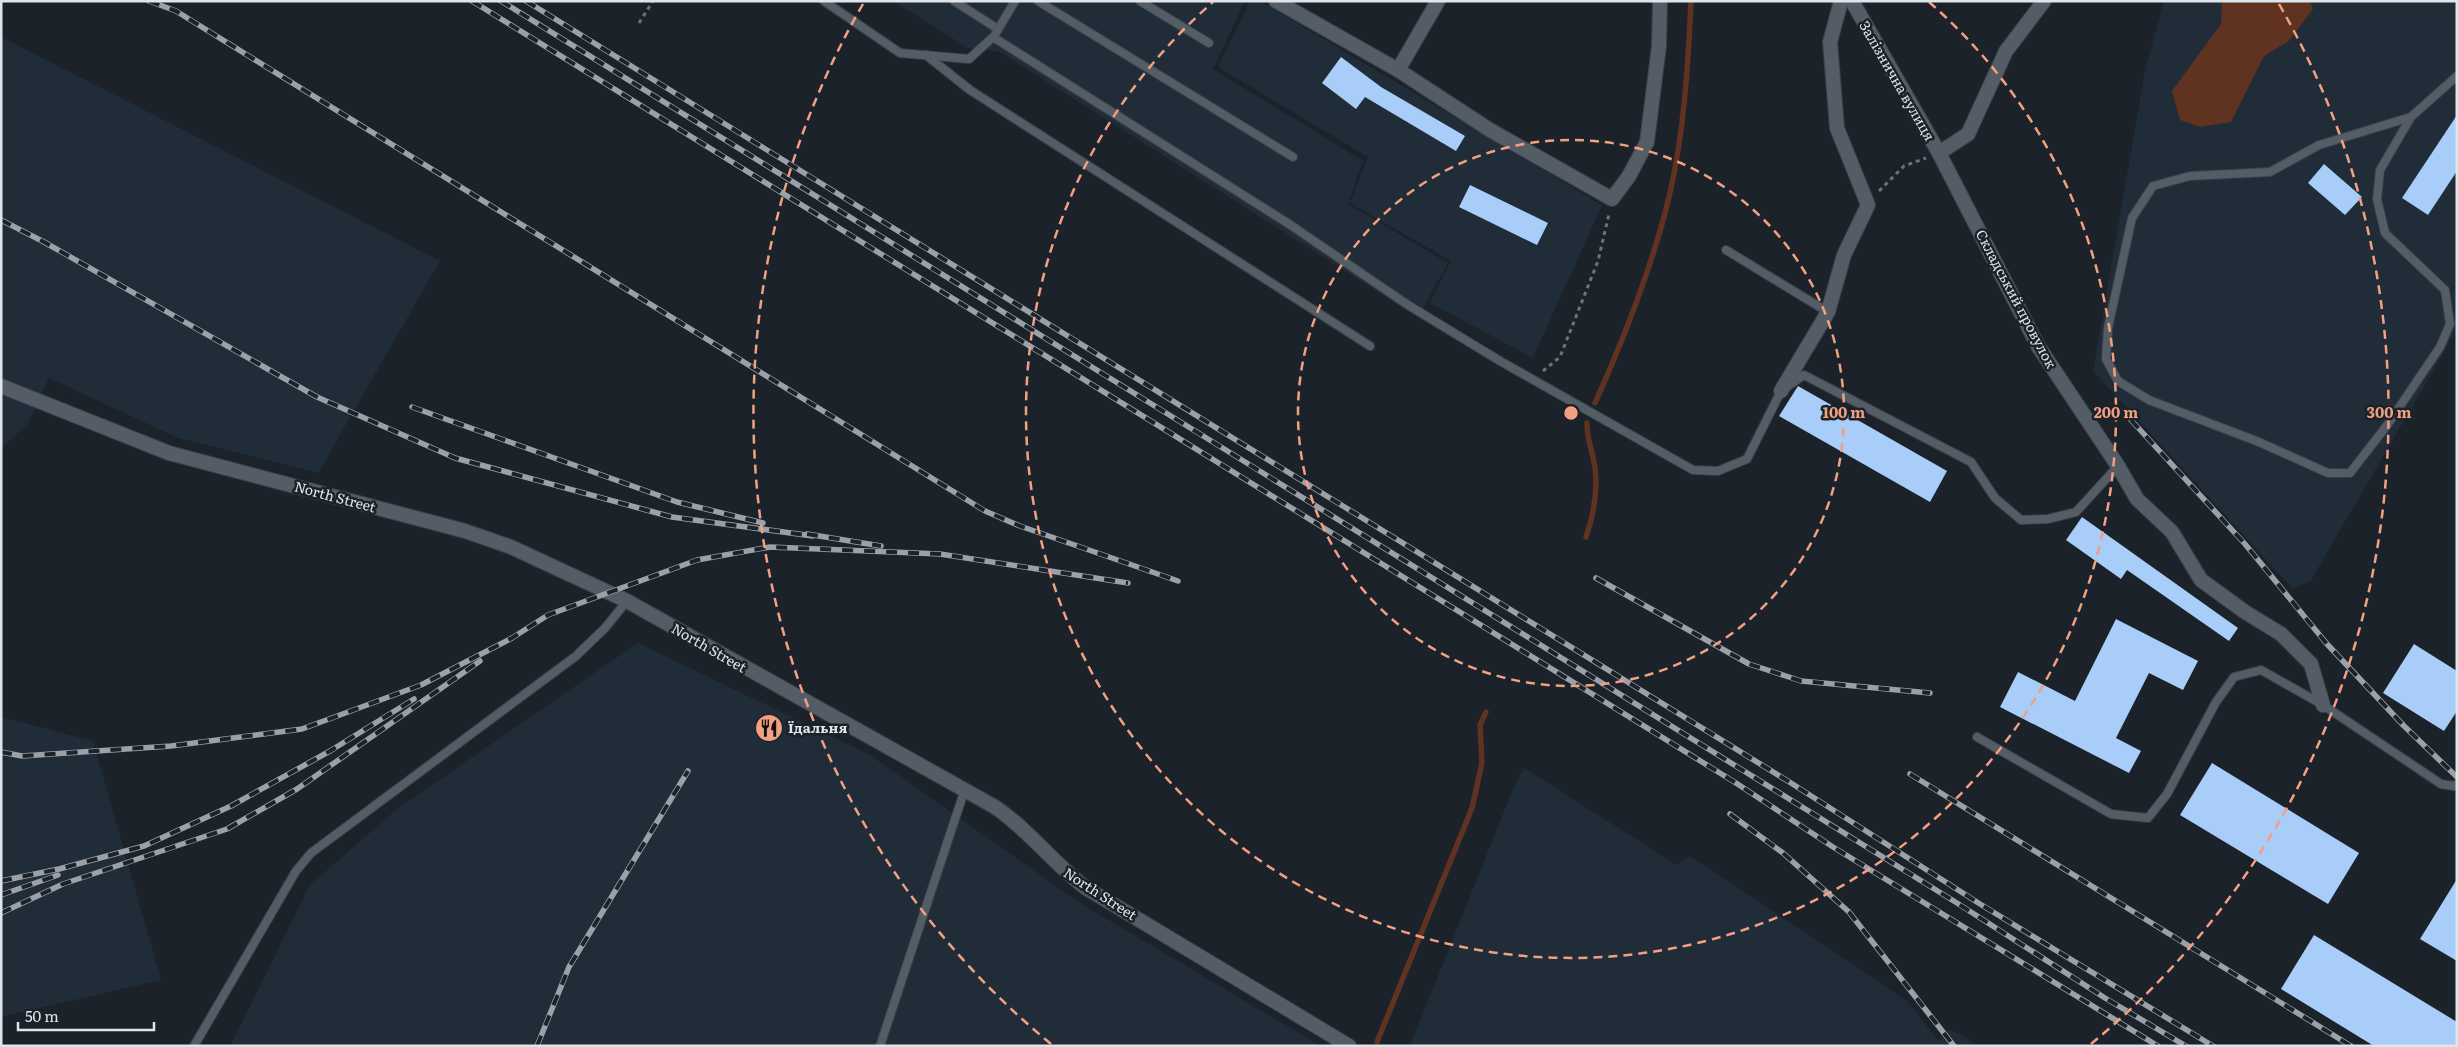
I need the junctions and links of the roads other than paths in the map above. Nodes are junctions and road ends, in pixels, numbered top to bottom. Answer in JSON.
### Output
{"nodes":[{"id":1,"x":824,"y":1,"type":"edge"},
{"id":2,"x":954,"y":1,"type":"edge"},
{"id":3,"x":1015,"y":1,"type":"edge"},
{"id":4,"x":1038,"y":1,"type":"edge"},
{"id":5,"x":1140,"y":1,"type":"edge"},
{"id":6,"x":1276,"y":1,"type":"edge"},
{"id":7,"x":1438,"y":1,"type":"edge"},
{"id":8,"x":1660,"y":1,"type":"edge"},
{"id":9,"x":1841,"y":1,"type":"edge"},
{"id":10,"x":1852,"y":1,"type":"edge"},
{"id":11,"x":2044,"y":1,"type":"edge"},
{"id":12,"x":998,"y":29,"type":"junction"},
{"id":13,"x":993,"y":37,"type":"junction"},
{"id":14,"x":1209,"y":43,"type":"dead end"},
{"id":15,"x":926,"y":55,"type":"junction"},
{"id":16,"x":1398,"y":70,"type":"junction"},
{"id":17,"x":2457,"y":76,"type":"edge"},
{"id":18,"x":2411,"y":117,"type":"junction"},
{"id":19,"x":1939,"y":153,"type":"junction"},
{"id":20,"x":1293,"y":157,"type":"dead end"},
{"id":21,"x":1726,"y":250,"type":"dead end"},
{"id":22,"x":1828,"y":312,"type":"junction"},
{"id":23,"x":1370,"y":346,"type":"dead end"},
{"id":24,"x":1,"y":386,"type":"edge"},
{"id":25,"x":1781,"y":391,"type":"junction"},
{"id":26,"x":2118,"y":466,"type":"junction"},
{"id":27,"x":627,"y":601,"type":"junction"},
{"id":28,"x":2323,"y":704,"type":"junction"},
{"id":29,"x":1977,"y":737,"type":"dead end"},
{"id":30,"x":2457,"y":784,"type":"edge"},
{"id":31,"x":966,"y":789,"type":"junction"},
{"id":32,"x":194,"y":1046,"type":"edge"},
{"id":33,"x":880,"y":1046,"type":"edge"},
{"id":34,"x":1350,"y":1046,"type":"edge"}],
"edges":[{"from":1,"to":15,"type":"lane"},
{"from":2,"to":12,"type":"lane"},
{"from":3,"to":12,"type":"lane"},
{"from":4,"to":20,"type":"lane"},
{"from":5,"to":14,"type":"lane"},
{"from":6,"to":16,"type":"street"},
{"from":7,"to":16,"type":"street"},
{"from":8,"to":16,"type":"street"},
{"from":9,"to":22,"type":"street"},
{"from":10,"to":19,"type":"street","name":"Залізнична вулиця"},
{"from":11,"to":19,"type":"street","name":"Залізнична вулиця"},
{"from":12,"to":13,"type":"lane"},
{"from":13,"to":15,"type":"lane"},
{"from":13,"to":25,"type":"lane"},
{"from":15,"to":23,"type":"lane"},
{"from":17,"to":18,"type":"lane"},
{"from":18,"to":18,"type":"lane"},
{"from":19,"to":26,"type":"street","name":"Складський провулок"},
{"from":21,"to":22,"type":"lane"},
{"from":22,"to":25,"type":"street"},
{"from":24,"to":27,"type":"street","name":"North Street"},
{"from":25,"to":26,"type":"lane"},
{"from":26,"to":28,"type":"street","name":"Складський провулок"},
{"from":27,"to":31,"type":"street","name":"North Street"},
{"from":27,"to":32,"type":"lane"},
{"from":28,"to":29,"type":"lane"},
{"from":28,"to":30,"type":"lane"},
{"from":31,"to":33,"type":"lane"},
{"from":31,"to":34,"type":"street","name":"North Street"}]}
